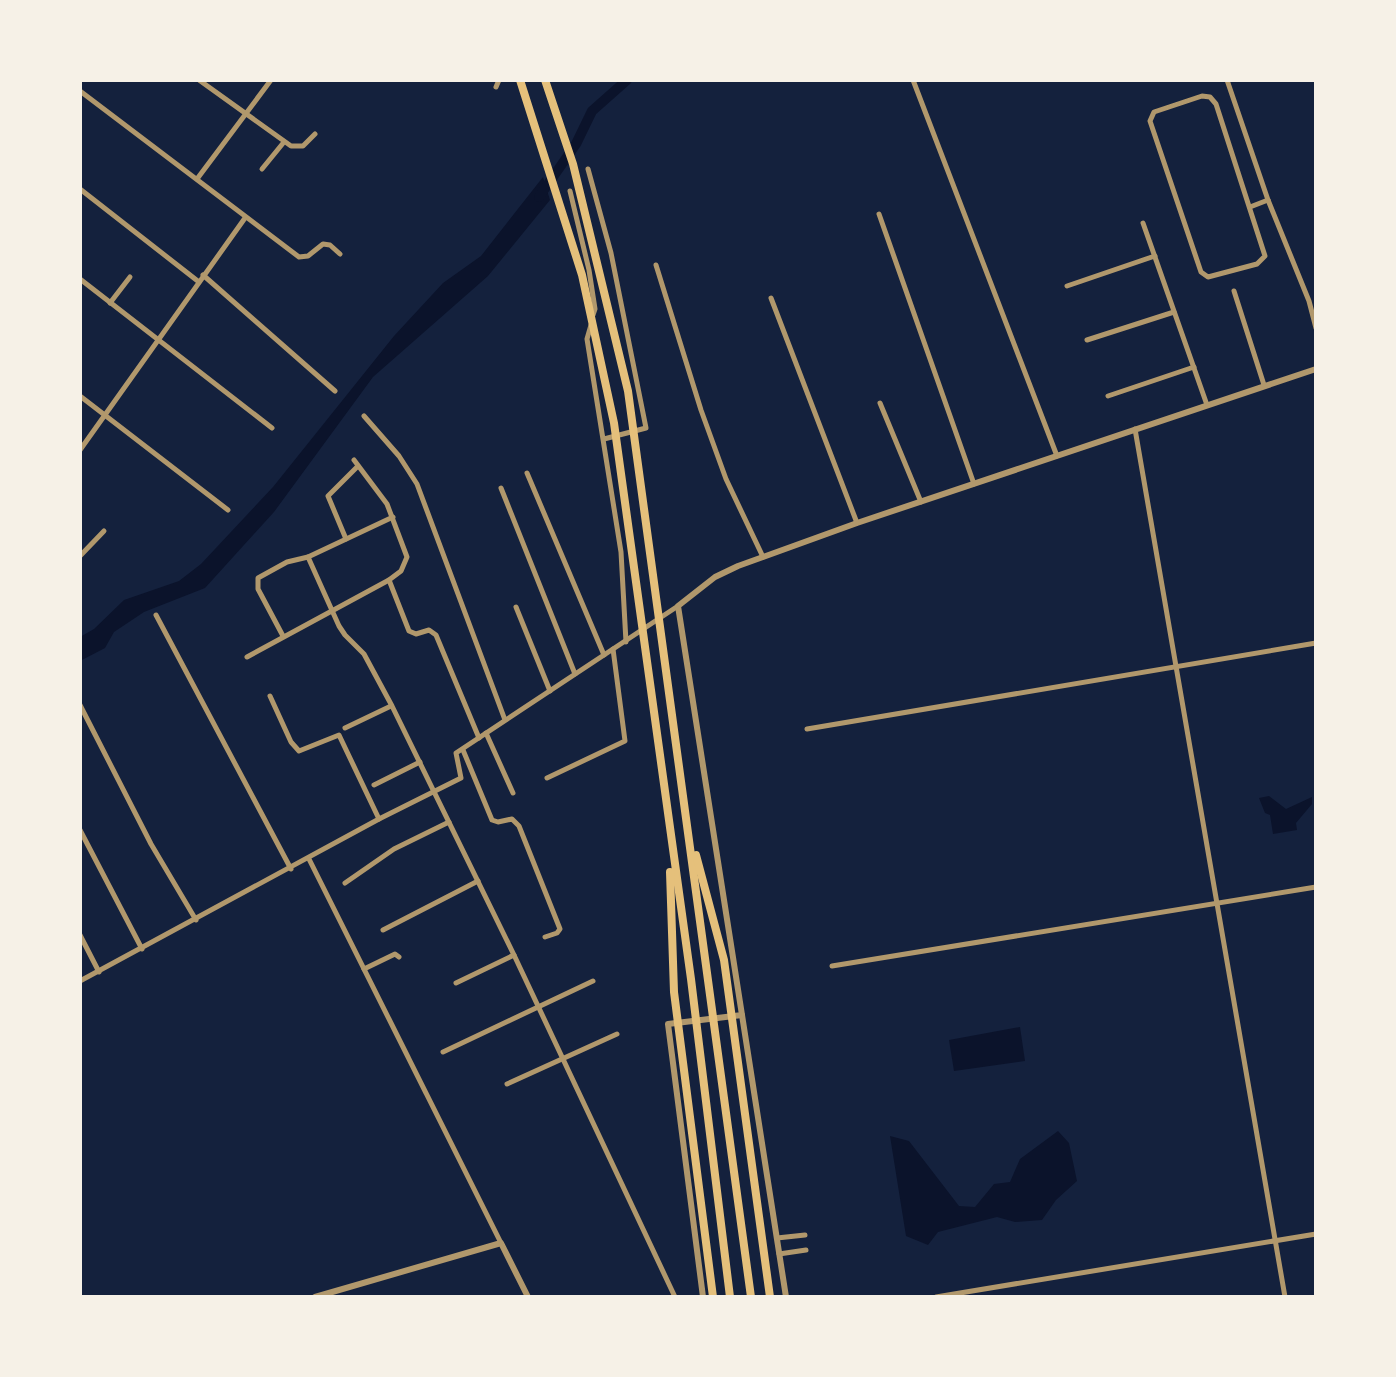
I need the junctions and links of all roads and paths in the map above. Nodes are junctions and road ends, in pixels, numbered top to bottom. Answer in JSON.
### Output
{"nodes":[{"id":1,"x":199,"y":80,"type":"edge"},
{"id":2,"x":271,"y":80,"type":"edge"},
{"id":3,"x":499,"y":80,"type":"edge"},
{"id":4,"x":520,"y":80,"type":"edge"},
{"id":5,"x":545,"y":80,"type":"edge"},
{"id":6,"x":913,"y":80,"type":"edge"},
{"id":7,"x":1229,"y":80,"type":"edge"},
{"id":8,"x":496,"y":87,"type":"dead end"},
{"id":9,"x":80,"y":91,"type":"edge"},
{"id":10,"x":245,"y":115,"type":"junction"},
{"id":11,"x":315,"y":134,"type":"dead end"},
{"id":12,"x":284,"y":142,"type":"junction"},
{"id":13,"x":262,"y":169,"type":"dead end"},
{"id":14,"x":588,"y":169,"type":"dead end"},
{"id":15,"x":197,"y":179,"type":"junction"},
{"id":16,"x":80,"y":189,"type":"edge"},
{"id":17,"x":570,"y":191,"type":"dead end"},
{"id":18,"x":1268,"y":200,"type":"junction"},
{"id":19,"x":1250,"y":207,"type":"junction"},
{"id":20,"x":879,"y":214,"type":"dead end"},
{"id":21,"x":245,"y":218,"type":"junction"},
{"id":22,"x":1143,"y":223,"type":"dead end"},
{"id":23,"x":340,"y":254,"type":"dead end"},
{"id":24,"x":1155,"y":256,"type":"junction"},
{"id":25,"x":656,"y":265,"type":"dead end"},
{"id":26,"x":203,"y":275,"type":"junction"},
{"id":27,"x":130,"y":277,"type":"dead end"},
{"id":28,"x":80,"y":279,"type":"edge"},
{"id":29,"x":199,"y":282,"type":"junction"},
{"id":30,"x":1067,"y":286,"type":"dead end"},
{"id":31,"x":1234,"y":291,"type":"dead end"},
{"id":32,"x":771,"y":298,"type":"dead end"},
{"id":33,"x":110,"y":303,"type":"junction"},
{"id":34,"x":1174,"y":312,"type":"junction"},
{"id":35,"x":1316,"y":328,"type":"edge"},
{"id":36,"x":157,"y":340,"type":"junction"},
{"id":37,"x":1087,"y":340,"type":"dead end"},
{"id":38,"x":1194,"y":367,"type":"junction"},
{"id":39,"x":1316,"y":369,"type":"edge"},
{"id":40,"x":1264,"y":385,"type":"junction"},
{"id":41,"x":335,"y":391,"type":"dead end"},
{"id":42,"x":80,"y":396,"type":"edge"},
{"id":43,"x":1108,"y":396,"type":"dead end"},
{"id":44,"x":880,"y":403,"type":"dead end"},
{"id":45,"x":1207,"y":405,"type":"junction"},
{"id":46,"x":104,"y":414,"type":"junction"},
{"id":47,"x":364,"y":416,"type":"dead end"},
{"id":48,"x":272,"y":428,"type":"dead end"},
{"id":49,"x":1135,"y":429,"type":"junction"},
{"id":50,"x":604,"y":439,"type":"junction"},
{"id":51,"x":80,"y":450,"type":"edge"},
{"id":52,"x":1057,"y":457,"type":"junction"},
{"id":53,"x":527,"y":473,"type":"dead end"},
{"id":54,"x":974,"y":485,"type":"junction"},
{"id":55,"x":501,"y":488,"type":"dead end"},
{"id":56,"x":921,"y":502,"type":"junction"},
{"id":57,"x":228,"y":510,"type":"dead end"},
{"id":58,"x":393,"y":517,"type":"junction"},
{"id":59,"x":857,"y":523,"type":"junction"},
{"id":60,"x":104,"y":531,"type":"dead end"},
{"id":61,"x":346,"y":539,"type":"junction"},
{"id":62,"x":80,"y":556,"type":"edge"},
{"id":63,"x":308,"y":557,"type":"junction"},
{"id":64,"x":763,"y":557,"type":"junction"},
{"id":65,"x":389,"y":580,"type":"junction"},
{"id":66,"x":678,"y":606,"type":"junction"},
{"id":67,"x":516,"y":607,"type":"dead end"},
{"id":68,"x":333,"y":609,"type":"junction"},
{"id":69,"x":156,"y":615,"type":"dead end"},
{"id":70,"x":283,"y":636,"type":"junction"},
{"id":71,"x":626,"y":642,"type":"junction"},
{"id":72,"x":1316,"y":643,"type":"edge"},
{"id":73,"x":613,"y":649,"type":"junction"},
{"id":74,"x":604,"y":655,"type":"junction"},
{"id":75,"x":247,"y":657,"type":"dead end"},
{"id":76,"x":1176,"y":666,"type":"junction"},
{"id":77,"x":575,"y":674,"type":"junction"},
{"id":78,"x":550,"y":691,"type":"junction"},
{"id":79,"x":270,"y":696,"type":"dead end"},
{"id":80,"x":80,"y":705,"type":"edge"},
{"id":81,"x":392,"y":706,"type":"junction"},
{"id":82,"x":505,"y":720,"type":"junction"},
{"id":83,"x":345,"y":728,"type":"dead end"},
{"id":84,"x":807,"y":729,"type":"dead end"},
{"id":85,"x":486,"y":733,"type":"junction"},
{"id":86,"x":479,"y":738,"type":"junction"},
{"id":87,"x":463,"y":750,"type":"junction"},
{"id":88,"x":420,"y":762,"type":"junction"},
{"id":89,"x":547,"y":778,"type":"dead end"},
{"id":90,"x":374,"y":785,"type":"dead end"},
{"id":91,"x":433,"y":791,"type":"junction"},
{"id":92,"x":513,"y":793,"type":"dead end"},
{"id":93,"x":379,"y":819,"type":"junction"},
{"id":94,"x":449,"y":822,"type":"junction"},
{"id":95,"x":80,"y":830,"type":"edge"},
{"id":96,"x":689,"y":831,"type":"junction"},
{"id":97,"x":669,"y":838,"type":"junction"},
{"id":98,"x":309,"y":859,"type":"junction"},
{"id":99,"x":291,"y":869,"type":"junction"},
{"id":100,"x":478,"y":881,"type":"junction"},
{"id":101,"x":345,"y":883,"type":"dead end"},
{"id":102,"x":1316,"y":887,"type":"edge"},
{"id":103,"x":1216,"y":903,"type":"junction"},
{"id":104,"x":196,"y":920,"type":"junction"},
{"id":105,"x":383,"y":930,"type":"dead end"},
{"id":106,"x":80,"y":935,"type":"edge"},
{"id":107,"x":545,"y":937,"type":"dead end"},
{"id":108,"x":142,"y":949,"type":"junction"},
{"id":109,"x":514,"y":955,"type":"junction"},
{"id":110,"x":399,"y":957,"type":"dead end"},
{"id":111,"x":832,"y":966,"type":"dead end"},
{"id":112,"x":364,"y":969,"type":"junction"},
{"id":113,"x":99,"y":972,"type":"junction"},
{"id":114,"x":80,"y":981,"type":"edge"},
{"id":115,"x":593,"y":981,"type":"dead end"},
{"id":116,"x":456,"y":983,"type":"dead end"},
{"id":117,"x":538,"y":1007,"type":"junction"},
{"id":118,"x":742,"y":1015,"type":"junction"},
{"id":119,"x":617,"y":1034,"type":"dead end"},
{"id":120,"x":443,"y":1052,"type":"dead end"},
{"id":121,"x":563,"y":1057,"type":"junction"},
{"id":122,"x":507,"y":1084,"type":"dead end"},
{"id":123,"x":1316,"y":1234,"type":"edge"},
{"id":124,"x":805,"y":1235,"type":"dead end"},
{"id":125,"x":777,"y":1238,"type":"junction"},
{"id":126,"x":1276,"y":1241,"type":"junction"},
{"id":127,"x":501,"y":1243,"type":"junction"},
{"id":128,"x":806,"y":1250,"type":"dead end"},
{"id":129,"x":779,"y":1254,"type":"junction"},
{"id":130,"x":325,"y":1295,"type":"edge"},
{"id":131,"x":315,"y":1297,"type":"edge"},
{"id":132,"x":528,"y":1297,"type":"edge"},
{"id":133,"x":675,"y":1297,"type":"edge"},
{"id":134,"x":703,"y":1297,"type":"edge"},
{"id":135,"x":713,"y":1297,"type":"edge"},
{"id":136,"x":730,"y":1297,"type":"edge"},
{"id":137,"x":751,"y":1297,"type":"edge"},
{"id":138,"x":770,"y":1297,"type":"edge"},
{"id":139,"x":786,"y":1297,"type":"edge"},
{"id":140,"x":936,"y":1297,"type":"edge"},
{"id":141,"x":1285,"y":1297,"type":"edge"}],
"edges":[{"from":1,"to":10,"type":"street"},
{"from":2,"to":10,"type":"street"},
{"from":3,"to":8,"type":"street"},
{"from":4,"to":97,"type":"highway"},
{"from":5,"to":96,"type":"highway"},
{"from":6,"to":52,"type":"street"},
{"from":7,"to":18,"type":"street"},
{"from":9,"to":15,"type":"street"},
{"from":10,"to":12,"type":"street"},
{"from":10,"to":15,"type":"street"},
{"from":11,"to":12,"type":"street"},
{"from":12,"to":13,"type":"street"},
{"from":14,"to":50,"type":"street"},
{"from":15,"to":21,"type":"street"},
{"from":16,"to":29,"type":"street"},
{"from":17,"to":50,"type":"street"},
{"from":18,"to":19,"type":"street"},
{"from":18,"to":35,"type":"street"},
{"from":19,"to":19,"type":"street"},
{"from":20,"to":54,"type":"street"},
{"from":21,"to":23,"type":"street"},
{"from":21,"to":26,"type":"street"},
{"from":22,"to":24,"type":"street"},
{"from":24,"to":30,"type":"street"},
{"from":24,"to":34,"type":"street"},
{"from":25,"to":64,"type":"street"},
{"from":26,"to":29,"type":"street"},
{"from":26,"to":41,"type":"street"},
{"from":27,"to":33,"type":"street"},
{"from":28,"to":33,"type":"street"},
{"from":29,"to":36,"type":"street"},
{"from":31,"to":40,"type":"street"},
{"from":32,"to":59,"type":"street"},
{"from":33,"to":36,"type":"street"},
{"from":34,"to":37,"type":"street"},
{"from":34,"to":38,"type":"street"},
{"from":36,"to":46,"type":"street"},
{"from":36,"to":48,"type":"street"},
{"from":38,"to":43,"type":"street"},
{"from":38,"to":45,"type":"street"},
{"from":39,"to":40,"type":"street"},
{"from":40,"to":45,"type":"street"},
{"from":42,"to":46,"type":"street"},
{"from":44,"to":56,"type":"street"},
{"from":45,"to":49,"type":"street"},
{"from":46,"to":51,"type":"street"},
{"from":46,"to":57,"type":"street"},
{"from":47,"to":82,"type":"street"},
{"from":49,"to":52,"type":"street"},
{"from":49,"to":76,"type":"street"},
{"from":50,"to":71,"type":"street"},
{"from":52,"to":54,"type":"street"},
{"from":53,"to":74,"type":"street"},
{"from":54,"to":56,"type":"street"},
{"from":55,"to":77,"type":"street"},
{"from":56,"to":59,"type":"street"},
{"from":58,"to":61,"type":"street"},
{"from":58,"to":61,"type":"street"},
{"from":58,"to":65,"type":"street"},
{"from":59,"to":64,"type":"street"},
{"from":60,"to":62,"type":"street"},
{"from":61,"to":63,"type":"street"},
{"from":63,"to":68,"type":"street"},
{"from":63,"to":70,"type":"street"},
{"from":64,"to":66,"type":"street"},
{"from":65,"to":68,"type":"street"},
{"from":65,"to":86,"type":"street"},
{"from":66,"to":71,"type":"street"},
{"from":66,"to":118,"type":"street"},
{"from":67,"to":78,"type":"street"},
{"from":68,"to":70,"type":"street"},
{"from":68,"to":81,"type":"street"},
{"from":69,"to":99,"type":"street"},
{"from":70,"to":75,"type":"street"},
{"from":71,"to":73,"type":"street"},
{"from":72,"to":76,"type":"street"},
{"from":73,"to":74,"type":"street"},
{"from":73,"to":89,"type":"street"},
{"from":74,"to":77,"type":"street"},
{"from":76,"to":84,"type":"street"},
{"from":76,"to":103,"type":"street"},
{"from":77,"to":78,"type":"street"},
{"from":78,"to":82,"type":"street"},
{"from":79,"to":93,"type":"street"},
{"from":80,"to":104,"type":"street"},
{"from":81,"to":83,"type":"street"},
{"from":81,"to":88,"type":"street"},
{"from":82,"to":85,"type":"street"},
{"from":85,"to":86,"type":"street"},
{"from":85,"to":92,"type":"street"},
{"from":86,"to":87,"type":"street"},
{"from":87,"to":91,"type":"street"},
{"from":87,"to":107,"type":"street"},
{"from":88,"to":90,"type":"street"},
{"from":88,"to":91,"type":"street"},
{"from":91,"to":93,"type":"street"},
{"from":91,"to":94,"type":"street"},
{"from":93,"to":98,"type":"street"},
{"from":94,"to":100,"type":"street"},
{"from":94,"to":101,"type":"street"},
{"from":95,"to":108,"type":"street"},
{"from":96,"to":137,"type":"highway"},
{"from":96,"to":138,"type":"highway"},
{"from":97,"to":135,"type":"highway"},
{"from":97,"to":136,"type":"highway"},
{"from":98,"to":99,"type":"street"},
{"from":98,"to":112,"type":"street"},
{"from":99,"to":104,"type":"street"},
{"from":100,"to":105,"type":"street"},
{"from":100,"to":109,"type":"street"},
{"from":102,"to":103,"type":"street"},
{"from":103,"to":111,"type":"street"},
{"from":103,"to":126,"type":"street"},
{"from":104,"to":108,"type":"street"},
{"from":106,"to":113,"type":"street"},
{"from":108,"to":113,"type":"street"},
{"from":109,"to":116,"type":"street"},
{"from":109,"to":117,"type":"street"},
{"from":110,"to":112,"type":"street"},
{"from":112,"to":127,"type":"street"},
{"from":113,"to":114,"type":"street"},
{"from":115,"to":117,"type":"street"},
{"from":117,"to":120,"type":"street"},
{"from":117,"to":121,"type":"street"},
{"from":118,"to":125,"type":"street"},
{"from":118,"to":134,"type":"street"},
{"from":119,"to":121,"type":"street"},
{"from":121,"to":122,"type":"street"},
{"from":121,"to":133,"type":"street"},
{"from":123,"to":126,"type":"street"},
{"from":124,"to":125,"type":"street"},
{"from":125,"to":129,"type":"street"},
{"from":126,"to":140,"type":"street"},
{"from":126,"to":141,"type":"street"},
{"from":127,"to":130,"type":"street"},
{"from":127,"to":132,"type":"street"},
{"from":128,"to":129,"type":"street"},
{"from":129,"to":139,"type":"street"},
{"from":130,"to":131,"type":"street"}]}
